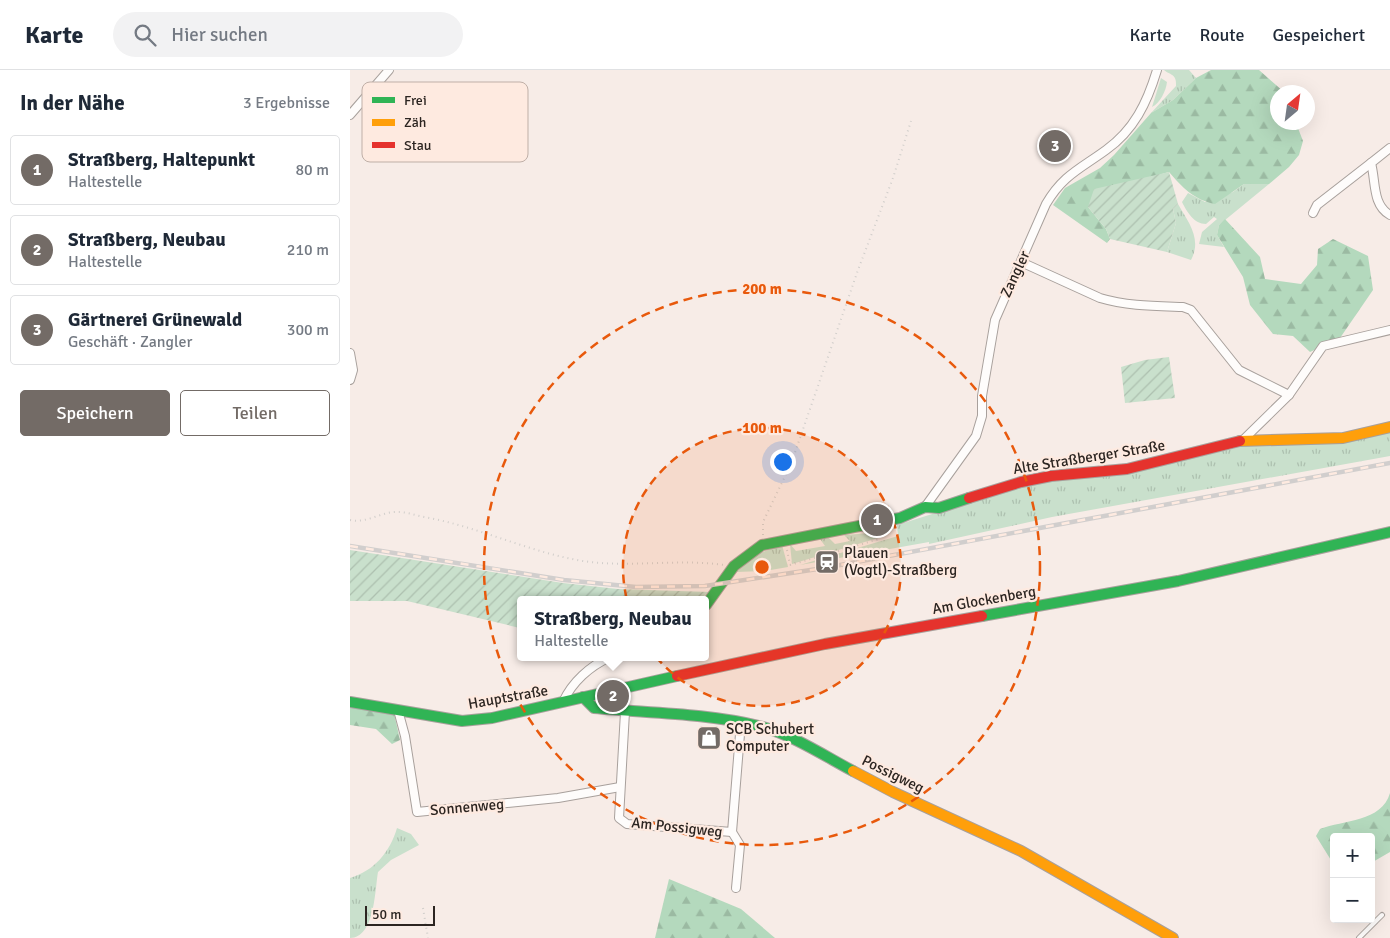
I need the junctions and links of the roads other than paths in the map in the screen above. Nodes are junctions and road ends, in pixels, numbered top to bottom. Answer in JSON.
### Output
{"nodes":[{"id":1,"x":388,"y":70,"type":"edge"},
{"id":2,"x":1157,"y":70,"type":"edge"},
{"id":3,"x":378,"y":82,"type":"edge"},
{"id":4,"x":362,"y":101,"type":"edge"},
{"id":5,"x":350,"y":115,"type":"edge"},
{"id":6,"x":1390,"y":148,"type":"edge"},
{"id":7,"x":1372,"y":163,"type":"junction"},
{"id":8,"x":1313,"y":213,"type":"dead end"},
{"id":9,"x":1390,"y":214,"type":"edge"},
{"id":10,"x":1021,"y":262,"type":"junction"},
{"id":11,"x":1390,"y":330,"type":"edge"},
{"id":12,"x":350,"y":353,"type":"edge"},
{"id":13,"x":350,"y":380,"type":"edge"},
{"id":14,"x":1289,"y":395,"type":"junction"},
{"id":15,"x":1390,"y":427,"type":"edge"},
{"id":16,"x":1244,"y":440,"type":"junction"},
{"id":17,"x":925,"y":507,"type":"junction"},
{"id":18,"x":1390,"y":532,"type":"edge"},
{"id":19,"x":709,"y":601,"type":"edge"},
{"id":20,"x":604,"y":661,"type":"edge"},
{"id":21,"x":583,"y":697,"type":"junction"},
{"id":22,"x":350,"y":702,"type":"edge"},
{"id":23,"x":563,"y":702,"type":"junction"},
{"id":24,"x":398,"y":710,"type":"junction"},
{"id":25,"x":625,"y":712,"type":"junction"},
{"id":26,"x":741,"y":722,"type":"junction"},
{"id":27,"x":620,"y":787,"type":"junction"},
{"id":28,"x":732,"y":832,"type":"junction"},
{"id":29,"x":736,"y":888,"type":"dead end"},
{"id":30,"x":1382,"y":916,"type":"dead end"},
{"id":31,"x":1173,"y":938,"type":"edge"},
{"id":32,"x":1359,"y":938,"type":"edge"}],
"edges":[{"from":1,"to":3,"type":"street"},
{"from":2,"to":10,"type":"street","name":"Zangler"},
{"from":4,"to":5,"type":"street"},
{"from":6,"to":7,"type":"street"},
{"from":7,"to":8,"type":"street"},
{"from":7,"to":9,"type":"street"},
{"from":10,"to":14,"type":"street"},
{"from":10,"to":17,"type":"street","name":"Zangler"},
{"from":11,"to":14,"type":"street"},
{"from":12,"to":13,"type":"street"},
{"from":14,"to":16,"type":"street"},
{"from":15,"to":16,"type":"street","name":"Alte Straßberger Straße"},
{"from":16,"to":17,"type":"street","name":"Alte Straßberger Straße"},
{"from":17,"to":19,"type":"street","name":"Alte Straßberger Straße"},
{"from":18,"to":21,"type":"street","name":"Am Glockenberg"},
{"from":20,"to":23,"type":"street"},
{"from":21,"to":23,"type":"street","name":"Hauptstraße"},
{"from":21,"to":25,"type":"street","name":"Possigweg"},
{"from":22,"to":24,"type":"street","name":"Hauptstraße"},
{"from":23,"to":24,"type":"street","name":"Hauptstraße"},
{"from":24,"to":27,"type":"street","name":"Sonnenweg"},
{"from":25,"to":26,"type":"street","name":"Possigweg"},
{"from":25,"to":27,"type":"street","name":"Am Possigweg"},
{"from":26,"to":28,"type":"street","name":"Am Possigweg"},
{"from":26,"to":31,"type":"street","name":"Possigweg"},
{"from":27,"to":28,"type":"street","name":"Am Possigweg"},
{"from":28,"to":29,"type":"street"},
{"from":30,"to":32,"type":"lane"}]}
